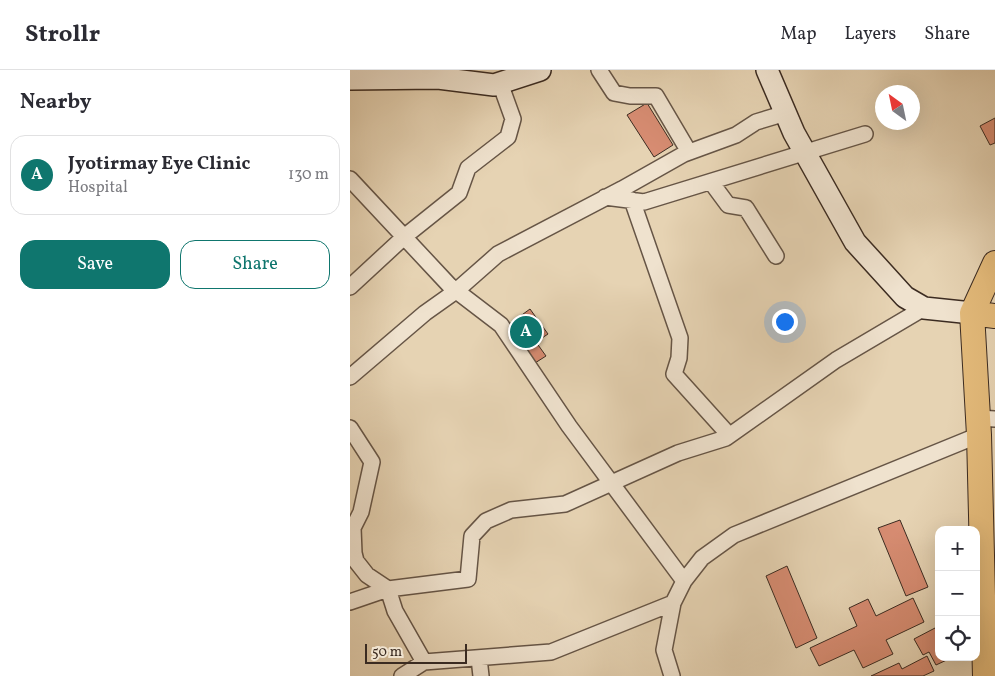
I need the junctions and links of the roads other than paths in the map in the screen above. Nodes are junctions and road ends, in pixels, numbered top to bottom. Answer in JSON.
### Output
{"nodes":[{"id":1,"x":540,"y":70,"type":"edge"},
{"id":2,"x":599,"y":70,"type":"edge"},
{"id":3,"x":767,"y":70,"type":"edge"},
{"id":4,"x":461,"y":76,"type":"edge"},
{"id":5,"x":350,"y":79,"type":"edge"},
{"id":6,"x":500,"y":83,"type":"junction"},
{"id":7,"x":786,"y":113,"type":"junction"},
{"id":8,"x":865,"y":134,"type":"dead end"},
{"id":9,"x":804,"y":151,"type":"junction"},
{"id":10,"x":689,"y":152,"type":"junction"},
{"id":11,"x":350,"y":180,"type":"edge"},
{"id":12,"x":711,"y":182,"type":"junction"},
{"id":13,"x":605,"y":197,"type":"junction"},
{"id":14,"x":632,"y":200,"type":"junction"},
{"id":15,"x":404,"y":237,"type":"junction"},
{"id":16,"x":776,"y":256,"type":"dead end"},
{"id":17,"x":995,"y":263,"type":"edge"},
{"id":18,"x":350,"y":287,"type":"edge"},
{"id":19,"x":456,"y":290,"type":"junction"},
{"id":20,"x":924,"y":308,"type":"junction"},
{"id":21,"x":972,"y":313,"type":"junction"},
{"id":22,"x":995,"y":316,"type":"edge"},
{"id":23,"x":350,"y":376,"type":"edge"},
{"id":24,"x":984,"y":424,"type":"edge"},
{"id":25,"x":350,"y":428,"type":"edge"},
{"id":26,"x":729,"y":435,"type":"junction"},
{"id":27,"x":612,"y":484,"type":"junction"},
{"id":28,"x":353,"y":562,"type":"edge"},
{"id":29,"x":684,"y":581,"type":"junction"},
{"id":30,"x":388,"y":589,"type":"junction"},
{"id":31,"x":989,"y":591,"type":"edge"},
{"id":32,"x":350,"y":602,"type":"edge"},
{"id":33,"x":673,"y":604,"type":"junction"},
{"id":34,"x":479,"y":658,"type":"junction"},
{"id":35,"x":424,"y":662,"type":"junction"},
{"id":36,"x":402,"y":676,"type":"edge"},
{"id":37,"x":481,"y":676,"type":"edge"},
{"id":38,"x":672,"y":676,"type":"edge"},
{"id":39,"x":985,"y":676,"type":"edge"}],
"edges":[{"from":1,"to":6,"type":"street"},
{"from":2,"to":10,"type":"street"},
{"from":3,"to":7,"type":"street"},
{"from":4,"to":5,"type":"street"},
{"from":4,"to":6,"type":"street"},
{"from":6,"to":15,"type":"street"},
{"from":7,"to":9,"type":"street"},
{"from":7,"to":10,"type":"street"},
{"from":8,"to":9,"type":"street"},
{"from":9,"to":12,"type":"street"},
{"from":9,"to":20,"type":"street"},
{"from":10,"to":13,"type":"street"},
{"from":11,"to":15,"type":"street"},
{"from":12,"to":14,"type":"street"},
{"from":12,"to":16,"type":"street"},
{"from":13,"to":14,"type":"street"},
{"from":13,"to":19,"type":"street"},
{"from":14,"to":26,"type":"street"},
{"from":15,"to":18,"type":"street"},
{"from":15,"to":19,"type":"street"},
{"from":17,"to":21,"type":"main road"},
{"from":19,"to":23,"type":"street"},
{"from":19,"to":27,"type":"street"},
{"from":20,"to":21,"type":"street"},
{"from":20,"to":26,"type":"street"},
{"from":21,"to":22,"type":"main road"},
{"from":21,"to":24,"type":"main road"},
{"from":24,"to":29,"type":"street"},
{"from":24,"to":31,"type":"main road"},
{"from":25,"to":28,"type":"street"},
{"from":26,"to":27,"type":"street"},
{"from":27,"to":29,"type":"street"},
{"from":27,"to":30,"type":"street"},
{"from":28,"to":30,"type":"street"},
{"from":29,"to":33,"type":"street"},
{"from":30,"to":32,"type":"street"},
{"from":30,"to":35,"type":"street"},
{"from":31,"to":39,"type":"main road"},
{"from":33,"to":34,"type":"street"},
{"from":33,"to":38,"type":"street"},
{"from":34,"to":35,"type":"street"},
{"from":34,"to":37,"type":"street"},
{"from":35,"to":36,"type":"street"}]}
